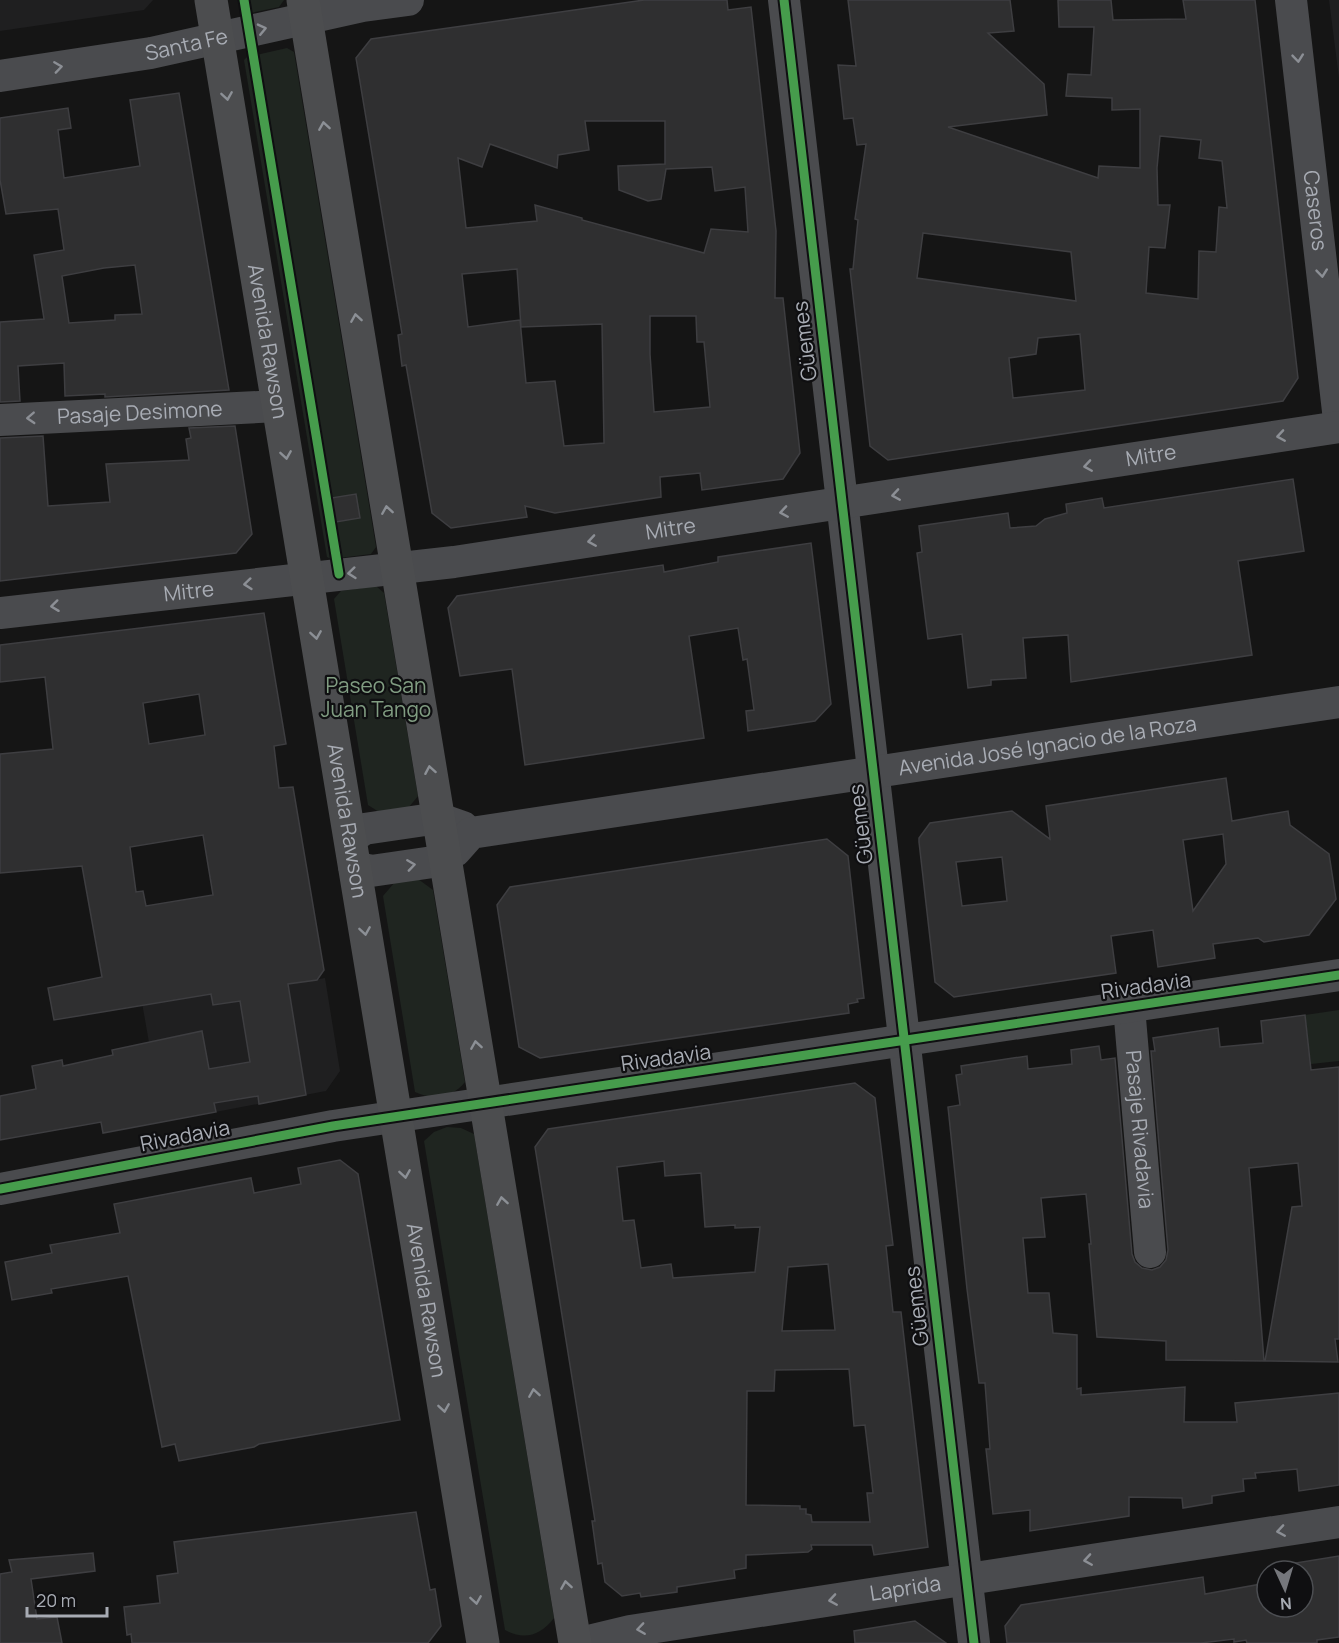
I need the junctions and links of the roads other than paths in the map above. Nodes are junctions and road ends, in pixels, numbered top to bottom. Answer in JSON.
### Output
{"nodes":[{"id":1,"x":211,"y":0,"type":"edge"},
{"id":2,"x":408,"y":0,"type":"edge"},
{"id":3,"x":784,"y":0,"type":"edge"},
{"id":4,"x":1291,"y":0,"type":"edge"},
{"id":5,"x":304,"y":9,"type":"edge"},
{"id":6,"x":217,"y":39,"type":"junction"},
{"id":7,"x":0,"y":76,"type":"edge"},
{"id":8,"x":278,"y":406,"type":"junction"},
{"id":9,"x":0,"y":420,"type":"edge"},
{"id":10,"x":1339,"y":420,"type":"edge"},
{"id":11,"x":1339,"y":427,"type":"edge"},
{"id":12,"x":842,"y":503,"type":"junction"},
{"id":13,"x":397,"y":568,"type":"junction"},
{"id":14,"x":306,"y":578,"type":"junction"},
{"id":15,"x":0,"y":613,"type":"edge"},
{"id":16,"x":1339,"y":702,"type":"edge"},
{"id":17,"x":873,"y":772,"type":"junction"},
{"id":18,"x":439,"y":819,"type":"junction"},
{"id":19,"x":471,"y":833,"type":"junction"},
{"id":20,"x":352,"y":853,"type":"junction"},
{"id":21,"x":445,"y":857,"type":"junction"},
{"id":22,"x":1339,"y":975,"type":"edge"},
{"id":23,"x":1128,"y":1007,"type":"junction"},
{"id":24,"x":904,"y":1041,"type":"junction"},
{"id":25,"x":486,"y":1103,"type":"junction"},
{"id":26,"x":396,"y":1116,"type":"junction"},
{"id":27,"x":0,"y":1189,"type":"edge"},
{"id":28,"x":1150,"y":1252,"type":"dead end"},
{"id":29,"x":1339,"y":1522,"type":"edge"},
{"id":30,"x":966,"y":1579,"type":"junction"},
{"id":31,"x":483,"y":1643,"type":"edge"},
{"id":32,"x":575,"y":1643,"type":"edge"},
{"id":33,"x":580,"y":1643,"type":"edge"},
{"id":34,"x":974,"y":1643,"type":"edge"}],
"edges":[{"from":1,"to":6,"type":"main road","name":"Avenida Rawson"},
{"from":2,"to":5,"type":"street","name":"Santa Fe"},
{"from":3,"to":12,"type":"street","name":"Güemes"},
{"from":4,"to":10,"type":"street","name":"Caseros","one_way":true},
{"from":6,"to":5,"type":"street","name":"Santa Fe","one_way":true},
{"from":13,"to":5,"type":"main road","one_way":true},
{"from":7,"to":6,"type":"street","name":"Santa Fe","one_way":true},
{"from":6,"to":8,"type":"main road","name":"Avenida Rawson","one_way":true},
{"from":8,"to":9,"type":"street","name":"Pasaje Desimone","one_way":true},
{"from":8,"to":14,"type":"main road","name":"Avenida Rawson","one_way":true},
{"from":11,"to":12,"type":"street","name":"Mitre","one_way":true},
{"from":12,"to":13,"type":"street","name":"Mitre","one_way":true},
{"from":12,"to":17,"type":"street","name":"Güemes"},
{"from":13,"to":14,"type":"street","name":"Mitre","one_way":true},
{"from":18,"to":13,"type":"main road","one_way":true},
{"from":14,"to":15,"type":"street","name":"Mitre","one_way":true},
{"from":14,"to":20,"type":"main road","name":"Avenida Rawson","one_way":true},
{"from":16,"to":17,"type":"street","name":"Avenida José Ignacio de la Roza"},
{"from":17,"to":19,"type":"street","name":"Avenida José Ignacio de la Roza"},
{"from":17,"to":24,"type":"street","name":"Güemes"},
{"from":18,"to":19,"type":"street"},
{"from":18,"to":20,"type":"street"},
{"from":18,"to":21,"type":"main road"},
{"from":19,"to":21,"type":"street"},
{"from":20,"to":21,"type":"street","one_way":true},
{"from":20,"to":26,"type":"main road","name":"Avenida Rawson","one_way":true},
{"from":25,"to":21,"type":"main road","one_way":true},
{"from":22,"to":23,"type":"street","name":"Rivadavia"},
{"from":23,"to":24,"type":"street","name":"Rivadavia"},
{"from":23,"to":28,"type":"street","name":"Pasaje Rivadavia"},
{"from":24,"to":25,"type":"street","name":"Rivadavia"},
{"from":24,"to":30,"type":"street","name":"Güemes"},
{"from":25,"to":26,"type":"street","name":"Rivadavia"},
{"from":32,"to":25,"type":"main road","one_way":true},
{"from":26,"to":27,"type":"street","name":"Rivadavia"},
{"from":26,"to":31,"type":"main road","name":"Avenida Rawson","one_way":true},
{"from":29,"to":30,"type":"street","name":"Laprida","one_way":true},
{"from":30,"to":33,"type":"street","name":"Laprida","one_way":true},
{"from":30,"to":34,"type":"street","name":"Güemes"}]}
